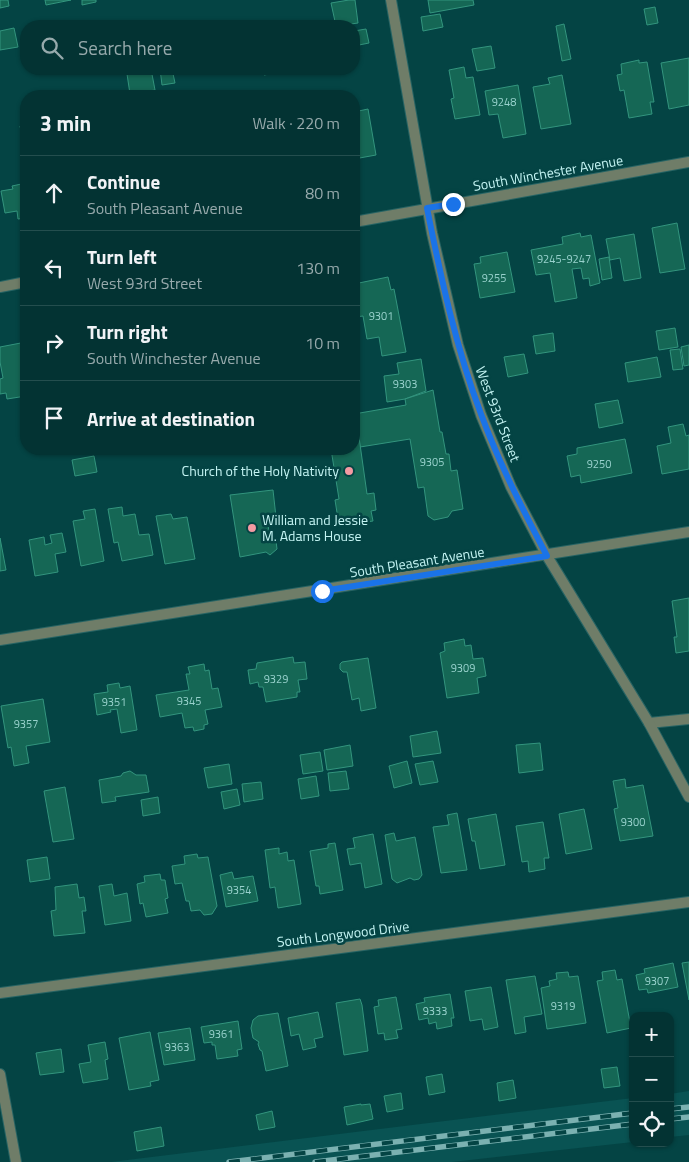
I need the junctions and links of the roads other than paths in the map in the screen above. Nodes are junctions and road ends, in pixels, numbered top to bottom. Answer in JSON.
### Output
{"nodes":[{"id":1,"x":391,"y":0,"type":"edge"},
{"id":2,"x":689,"y":162,"type":"edge"},
{"id":3,"x":427,"y":208,"type":"junction"},
{"id":4,"x":360,"y":221,"type":"edge"},
{"id":5,"x":20,"y":283,"type":"edge"},
{"id":6,"x":0,"y":287,"type":"edge"},
{"id":7,"x":689,"y":532,"type":"edge"},
{"id":8,"x":547,"y":556,"type":"junction"},
{"id":9,"x":0,"y":640,"type":"edge"},
{"id":10,"x":689,"y":719,"type":"edge"},
{"id":11,"x":649,"y":723,"type":"junction"},
{"id":12,"x":689,"y":797,"type":"edge"},
{"id":13,"x":689,"y":902,"type":"edge"},
{"id":14,"x":0,"y":993,"type":"edge"},
{"id":15,"x":0,"y":1074,"type":"edge"},
{"id":16,"x":16,"y":1162,"type":"edge"}],
"edges":[{"from":1,"to":3,"type":"street","name":"West 93rd Street"},
{"from":2,"to":3,"type":"street","name":"South Winchester Avenue"},
{"from":3,"to":4,"type":"street","name":"South Winchester Avenue"},
{"from":3,"to":8,"type":"street","name":"West 93rd Street"},
{"from":5,"to":6,"type":"street"},
{"from":7,"to":8,"type":"street","name":"South Pleasant Avenue"},
{"from":8,"to":9,"type":"street","name":"South Pleasant Avenue"},
{"from":8,"to":11,"type":"street","name":"West 93rd Street"},
{"from":10,"to":11,"type":"street"},
{"from":11,"to":12,"type":"street","name":"West 93rd Street"},
{"from":13,"to":14,"type":"street","name":"South Longwood Drive"},
{"from":15,"to":16,"type":"street"}]}
